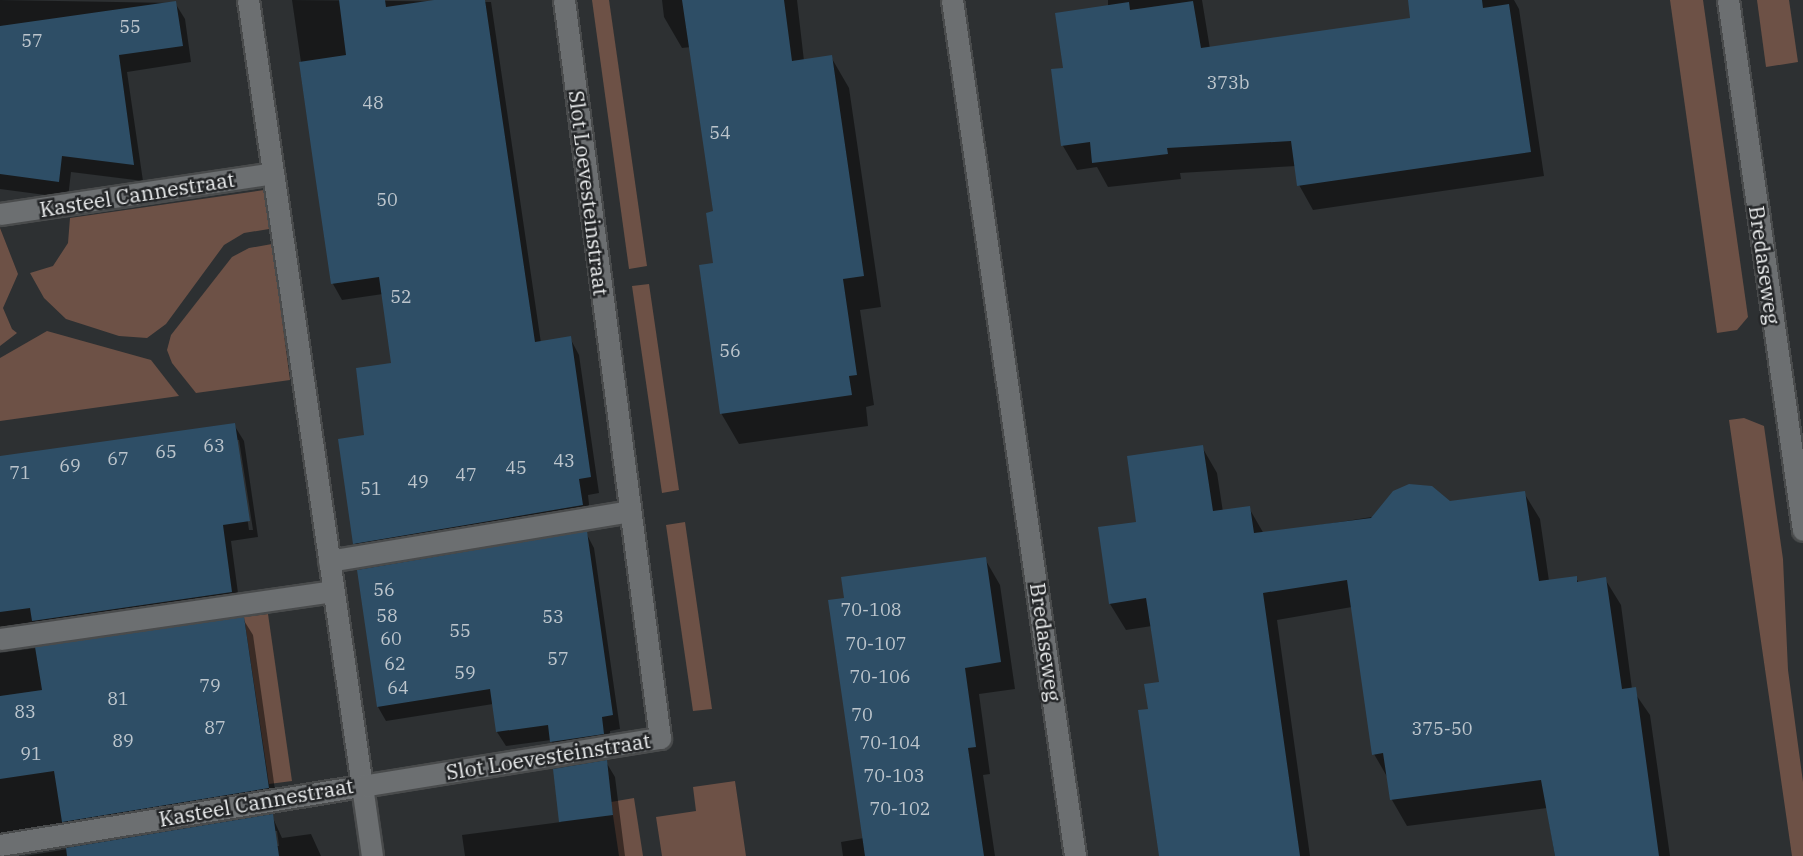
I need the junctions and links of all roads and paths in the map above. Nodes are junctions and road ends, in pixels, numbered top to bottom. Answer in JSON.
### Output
{"nodes":[{"id":1,"x":248,"y":0,"type":"edge"},
{"id":2,"x":564,"y":0,"type":"edge"},
{"id":3,"x":952,"y":0,"type":"edge"},
{"id":4,"x":1728,"y":0,"type":"edge"},
{"id":5,"x":273,"y":173,"type":"junction"},
{"id":6,"x":0,"y":214,"type":"edge"},
{"id":7,"x":630,"y":511,"type":"junction"},
{"id":8,"x":1803,"y":530,"type":"edge"},
{"id":9,"x":329,"y":561,"type":"junction"},
{"id":10,"x":333,"y":591,"type":"junction"},
{"id":11,"x":0,"y":639,"type":"edge"},
{"id":12,"x":362,"y":786,"type":"junction"},
{"id":13,"x":0,"y":845,"type":"edge"},
{"id":14,"x":372,"y":856,"type":"edge"},
{"id":15,"x":1075,"y":856,"type":"edge"}],
"edges":[{"from":1,"to":5,"type":"street","name":"Kasteel Cannestraat"},
{"from":2,"to":7,"type":"street","name":"Slot Loevesteinstraat"},
{"from":3,"to":15,"type":"street","name":"Bredaseweg"},
{"from":4,"to":8,"type":"street","name":"Bredaseweg"},
{"from":5,"to":6,"type":"street","name":"Kasteel Cannestraat"},
{"from":5,"to":9,"type":"street","name":"Kasteel Cannestraat"},
{"from":7,"to":9,"type":"street"},
{"from":7,"to":12,"type":"street","name":"Slot Loevesteinstraat"},
{"from":9,"to":10,"type":"street","name":"Kasteel Cannestraat"},
{"from":10,"to":11,"type":"street"},
{"from":10,"to":12,"type":"street","name":"Kasteel Cannestraat"},
{"from":12,"to":13,"type":"street","name":"Kasteel Cannestraat"},
{"from":12,"to":14,"type":"street"}]}
